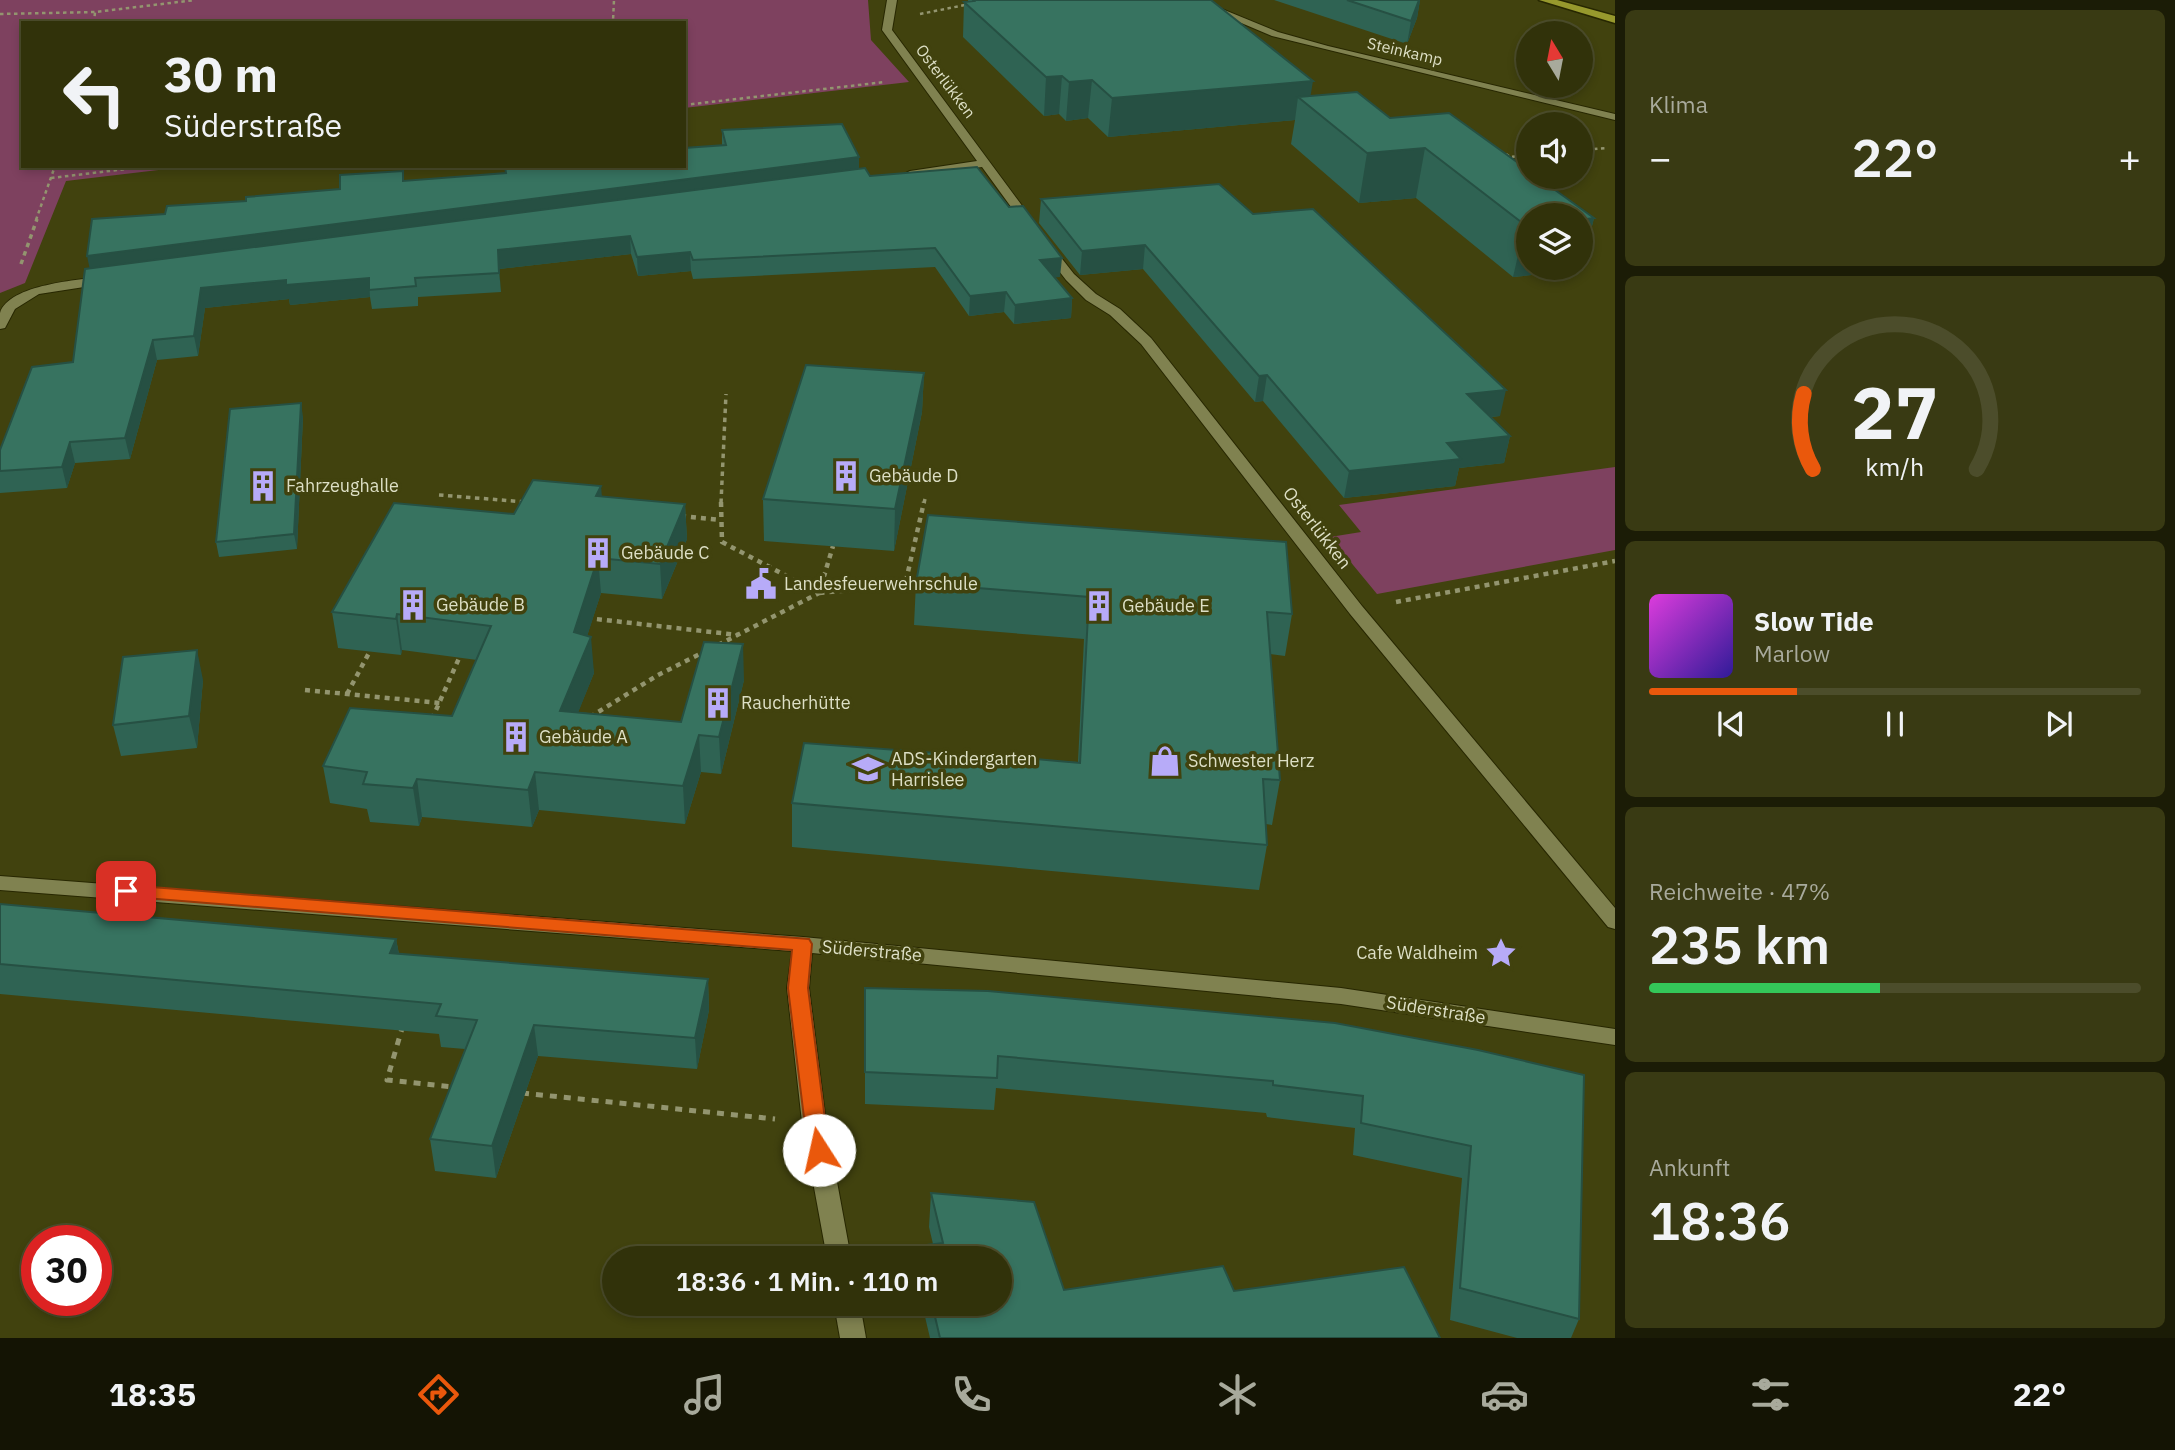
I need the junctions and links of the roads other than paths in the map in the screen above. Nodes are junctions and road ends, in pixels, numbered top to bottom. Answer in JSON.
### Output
{"nodes":[{"id":1,"x":1192,"y":0,"type":"edge"},
{"id":2,"x":1545,"y":0,"type":"edge"},
{"id":3,"x":890,"y":8,"type":"edge"},
{"id":4,"x":1615,"y":20,"type":"edge"},
{"id":5,"x":1615,"y":117,"type":"edge"},
{"id":6,"x":986,"y":163,"type":"junction"},
{"id":7,"x":890,"y":176,"type":"edge"},
{"id":8,"x":115,"y":279,"type":"edge"},
{"id":9,"x":0,"y":325,"type":"edge"},
{"id":10,"x":0,"y":883,"type":"edge"},
{"id":11,"x":1615,"y":922,"type":"edge"},
{"id":12,"x":803,"y":944,"type":"junction"},
{"id":13,"x":1615,"y":1037,"type":"edge"},
{"id":14,"x":837,"y":1246,"type":"edge"},
{"id":15,"x":849,"y":1316,"type":"edge"},
{"id":16,"x":853,"y":1338,"type":"edge"}],
"edges":[{"from":1,"to":5,"type":"street","name":"Steinkamp"},
{"from":2,"to":4,"type":"highway"},
{"from":3,"to":6,"type":"street","name":"Osterlükken"},
{"from":6,"to":7,"type":"street"},
{"from":6,"to":11,"type":"street","name":"Osterlükken"},
{"from":8,"to":9,"type":"street"},
{"from":10,"to":12,"type":"street","name":"Süderstraße"},
{"from":12,"to":13,"type":"street","name":"Süderstraße"},
{"from":12,"to":14,"type":"street"},
{"from":15,"to":16,"type":"street"}]}
